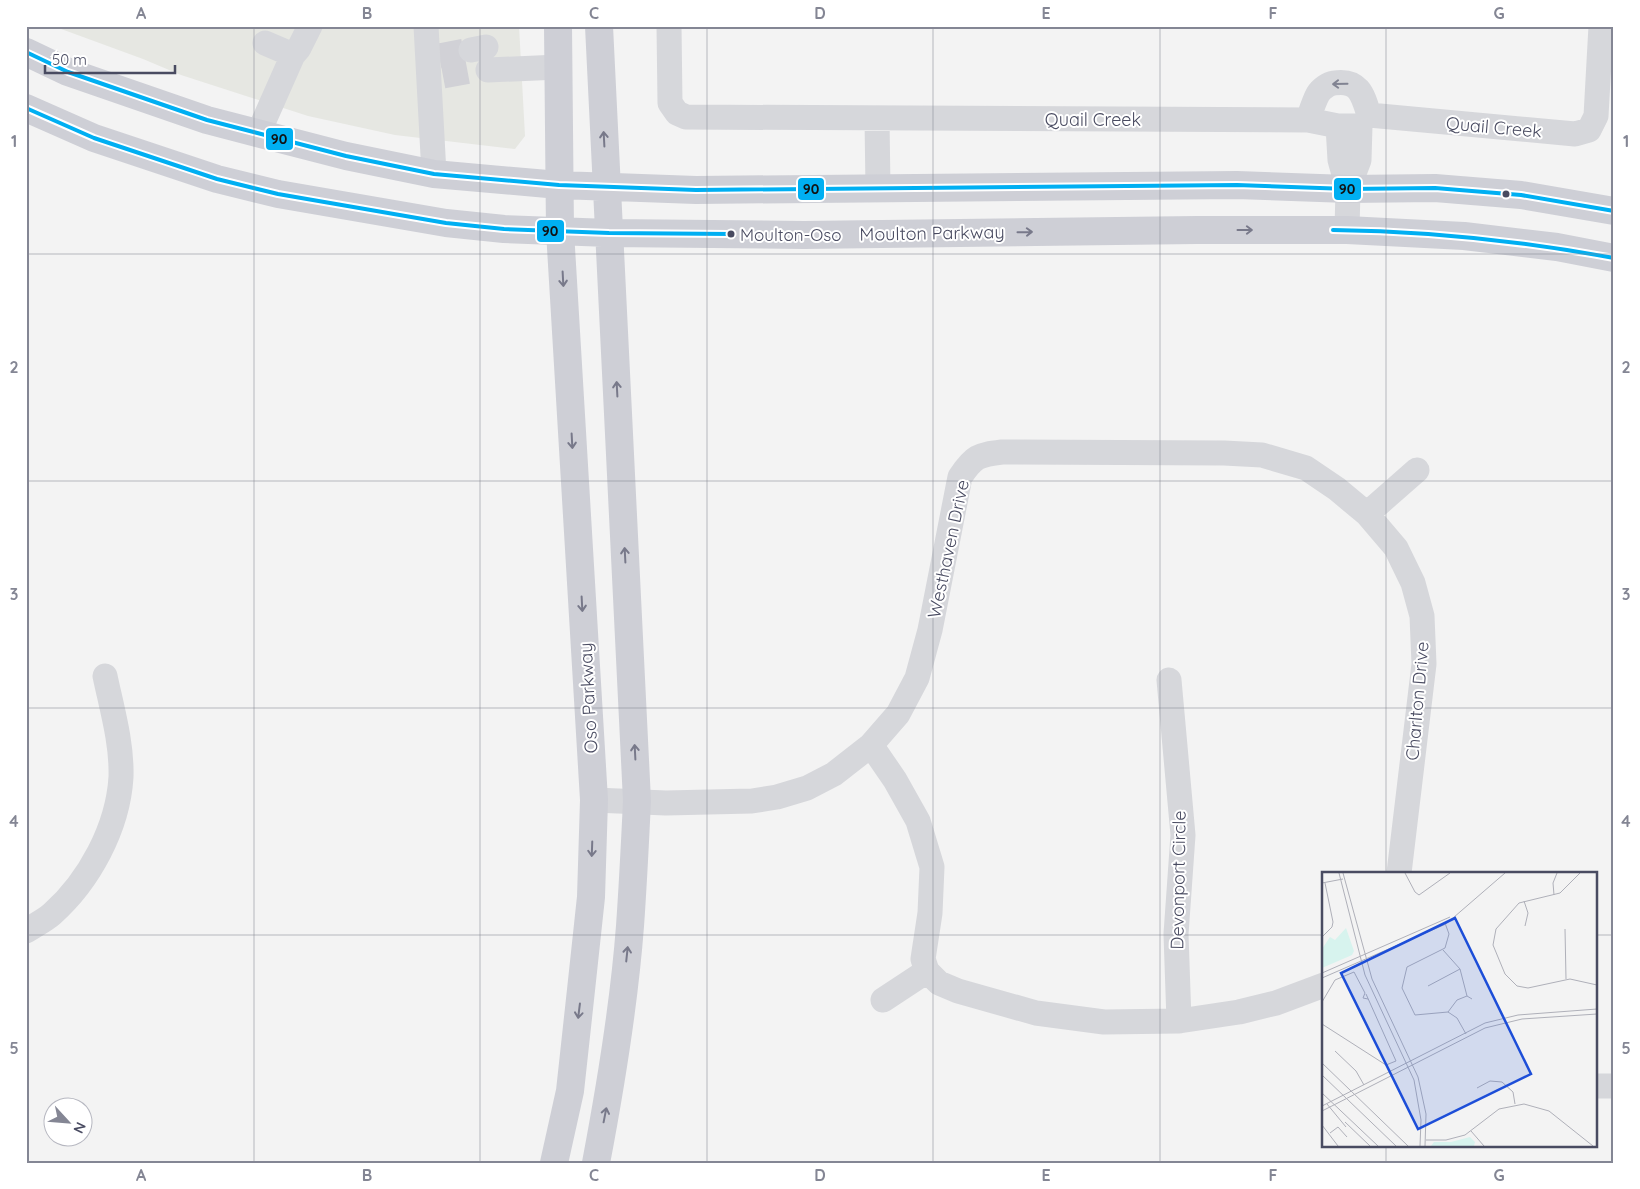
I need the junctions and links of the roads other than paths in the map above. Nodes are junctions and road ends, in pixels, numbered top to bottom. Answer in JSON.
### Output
{"nodes":[{"id":1,"x":310,"y":26,"type":"edge"},
{"id":2,"x":426,"y":26,"type":"edge"},
{"id":3,"x":558,"y":26,"type":"edge"},
{"id":4,"x":599,"y":26,"type":"edge"},
{"id":5,"x":669,"y":26,"type":"edge"},
{"id":6,"x":1601,"y":26,"type":"edge"},
{"id":7,"x":265,"y":42,"type":"dead end"},
{"id":8,"x":26,"y":52,"type":"edge"},
{"id":9,"x":293,"y":55,"type":"junction"},
{"id":10,"x":481,"y":60,"type":"tunnel mouth"},
{"id":11,"x":559,"y":67,"type":"junction"},
{"id":12,"x":1606,"y":72,"type":"edge"},
{"id":13,"x":26,"y":108,"type":"edge"},
{"id":14,"x":877,"y":119,"type":"junction"},
{"id":15,"x":1308,"y":120,"type":"junction"},
{"id":16,"x":1355,"y":122,"type":"junction"},
{"id":17,"x":258,"y":134,"type":"junction"},
{"id":18,"x":434,"y":174,"type":"junction"},
{"id":19,"x":559,"y":186,"type":"junction"},
{"id":20,"x":607,"y":187,"type":"junction"},
{"id":21,"x":878,"y":189,"type":"junction"},
{"id":22,"x":1348,"y":189,"type":"junction"},
{"id":23,"x":1614,"y":211,"type":"edge"},
{"id":24,"x":1347,"y":230,"type":"junction"},
{"id":25,"x":560,"y":231,"type":"junction"},
{"id":26,"x":609,"y":233,"type":"junction"},
{"id":27,"x":1614,"y":258,"type":"edge"},
{"id":28,"x":1417,"y":470,"type":"dead end"},
{"id":29,"x":1368,"y":514,"type":"junction"},
{"id":30,"x":105,"y":676,"type":"dead end"},
{"id":31,"x":1169,"y":680,"type":"dead end"},
{"id":32,"x":871,"y":745,"type":"junction"},
{"id":33,"x":594,"y":800,"type":"junction"},
{"id":34,"x":637,"y":801,"type":"junction"},
{"id":35,"x":1399,"y":872,"type":"edge"},
{"id":36,"x":26,"y":931,"type":"edge"},
{"id":37,"x":927,"y":971,"type":"junction"},
{"id":38,"x":1322,"y":986,"type":"edge"},
{"id":39,"x":883,"y":1000,"type":"dead end"},
{"id":40,"x":1179,"y":1021,"type":"junction"},
{"id":41,"x":1598,"y":1086,"type":"edge"},
{"id":42,"x":1614,"y":1086,"type":"edge"},
{"id":43,"x":554,"y":1163,"type":"edge"},
{"id":44,"x":596,"y":1163,"type":"edge"}],
"edges":[{"from":1,"to":9,"type":"street"},
{"from":2,"to":18,"type":"street"},
{"from":3,"to":11,"type":"main road","name":"Oso Parkway"},
{"from":20,"to":4,"type":"main road","one_way":true},
{"from":5,"to":14,"type":"street","name":"Quail Creek"},
{"from":6,"to":12,"type":"street"},
{"from":7,"to":9,"type":"street"},
{"from":8,"to":17,"type":"main road"},
{"from":9,"to":17,"type":"street"},
{"from":10,"to":11,"type":"street"},
{"from":11,"to":19,"type":"main road","name":"Oso Parkway"},
{"from":12,"to":16,"type":"street","name":"Quail Creek"},
{"from":13,"to":25,"type":"main road","name":"Moulton Parkway"},
{"from":14,"to":15,"type":"street","name":"Quail Creek"},
{"from":14,"to":21,"type":"street"},
{"from":15,"to":16,"type":"street","name":"Quail Creek"},
{"from":16,"to":15,"type":"street","one_way":true},
{"from":16,"to":22,"type":"street"},
{"from":17,"to":18,"type":"main road"},
{"from":18,"to":19,"type":"main road"},
{"from":19,"to":20,"type":"main road"},
{"from":19,"to":25,"type":"main road","name":"Oso Parkway"},
{"from":20,"to":21,"type":"main road"},
{"from":20,"to":26,"type":"main road"},
{"from":21,"to":22,"type":"main road"},
{"from":22,"to":23,"type":"main road"},
{"from":22,"to":24,"type":"street"},
{"from":26,"to":24,"type":"main road","name":"Moulton Parkway","one_way":true},
{"from":24,"to":27,"type":"main road","name":"Moulton Parkway"},
{"from":25,"to":26,"type":"main road","name":"Moulton Parkway"},
{"from":25,"to":33,"type":"main road","name":"Oso Parkway","one_way":true},
{"from":34,"to":26,"type":"main road","one_way":true},
{"from":28,"to":29,"type":"street"},
{"from":29,"to":32,"type":"street","name":"Westhaven Drive"},
{"from":29,"to":35,"type":"street","name":"Charlton Drive"},
{"from":30,"to":36,"type":"street"},
{"from":31,"to":40,"type":"street","name":"Devonport Circle"},
{"from":32,"to":34,"type":"street","name":"Westhaven Drive"},
{"from":32,"to":37,"type":"street"},
{"from":33,"to":34,"type":"street","name":"Westhaven Drive"},
{"from":33,"to":43,"type":"main road","name":"Oso Parkway","one_way":true},
{"from":44,"to":34,"type":"main road","one_way":true},
{"from":37,"to":39,"type":"street"},
{"from":37,"to":40,"type":"street"},
{"from":38,"to":40,"type":"street"},
{"from":41,"to":42,"type":"street"}]}
